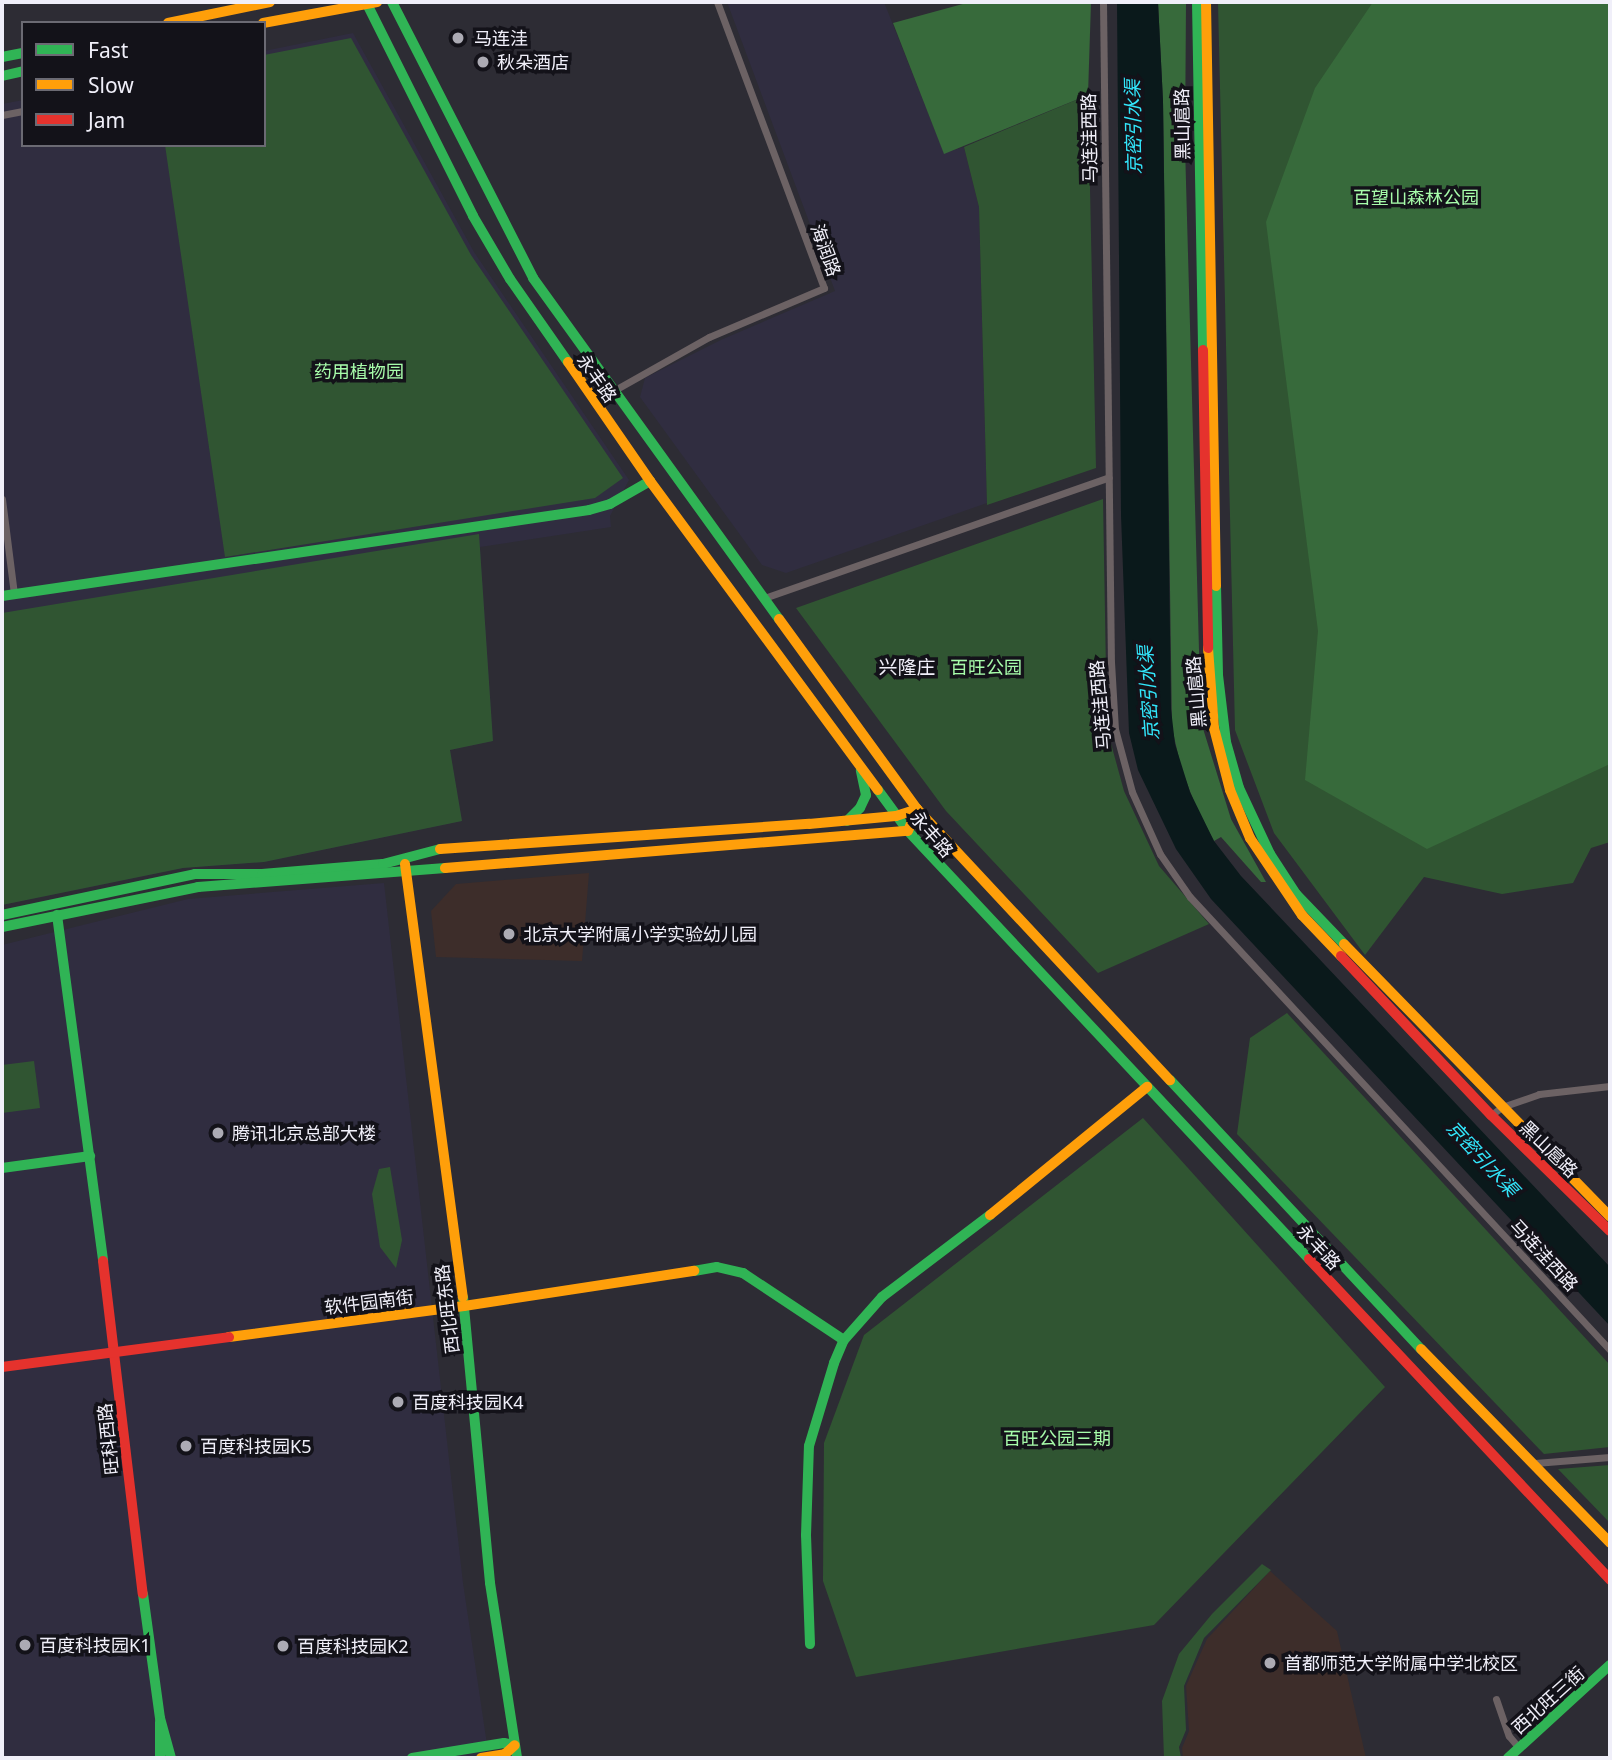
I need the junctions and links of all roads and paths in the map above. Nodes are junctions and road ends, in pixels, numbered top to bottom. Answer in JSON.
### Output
{"nodes":[{"id":1,"x":270,"y":2,"type":"edge"},
{"id":2,"x":369,"y":2,"type":"edge"},
{"id":3,"x":392,"y":2,"type":"edge"},
{"id":4,"x":717,"y":2,"type":"edge"},
{"id":5,"x":1103,"y":2,"type":"edge"},
{"id":6,"x":1197,"y":2,"type":"edge"},
{"id":7,"x":1206,"y":2,"type":"edge"},
{"id":8,"x":178,"y":21,"type":"edge"},
{"id":9,"x":266,"y":22,"type":"edge"},
{"id":10,"x":21,"y":53,"type":"edge"},
{"id":11,"x":2,"y":57,"type":"edge"},
{"id":12,"x":21,"y":71,"type":"edge"},
{"id":13,"x":2,"y":76,"type":"edge"},
{"id":14,"x":21,"y":111,"type":"edge"},
{"id":15,"x":2,"y":115,"type":"edge"},
{"id":16,"x":613,"y":391,"type":"junction"},
{"id":17,"x":1109,"y":477,"type":"junction"},
{"id":18,"x":650,"y":481,"type":"junction"},
{"id":19,"x":2,"y":499,"type":"edge"},
{"id":20,"x":14,"y":594,"type":"junction"},
{"id":21,"x":2,"y":596,"type":"edge"},
{"id":22,"x":766,"y":597,"type":"junction"},
{"id":23,"x":858,"y":762,"type":"junction"},
{"id":24,"x":918,"y":808,"type":"junction"},
{"id":25,"x":896,"y":816,"type":"junction"},
{"id":26,"x":847,"y":821,"type":"junction"},
{"id":27,"x":908,"y":831,"type":"junction"},
{"id":28,"x":404,"y":856,"type":"junction"},
{"id":29,"x":406,"y":870,"type":"junction"},
{"id":30,"x":2,"y":915,"type":"edge"},
{"id":31,"x":57,"y":915,"type":"junction"},
{"id":32,"x":2,"y":927,"type":"edge"},
{"id":33,"x":1610,"y":1086,"type":"edge"},
{"id":34,"x":1147,"y":1087,"type":"junction"},
{"id":35,"x":1502,"y":1107,"type":"junction"},
{"id":36,"x":1491,"y":1115,"type":"junction"},
{"id":37,"x":90,"y":1156,"type":"junction"},
{"id":38,"x":2,"y":1168,"type":"edge"},
{"id":39,"x":1610,"y":1217,"type":"edge"},
{"id":40,"x":1610,"y":1231,"type":"edge"},
{"id":41,"x":464,"y":1306,"type":"junction"},
{"id":42,"x":844,"y":1340,"type":"junction"},
{"id":43,"x":1415,"y":1343,"type":"junction"},
{"id":44,"x":1610,"y":1350,"type":"edge"},
{"id":45,"x":114,"y":1351,"type":"junction"},
{"id":46,"x":1399,"y":1356,"type":"junction"},
{"id":47,"x":1433,"y":1363,"type":"junction"},
{"id":48,"x":2,"y":1367,"type":"edge"},
{"id":49,"x":1419,"y":1378,"type":"junction"},
{"id":50,"x":1610,"y":1457,"type":"edge"},
{"id":51,"x":1535,"y":1463,"type":"junction"},
{"id":52,"x":1610,"y":1542,"type":"edge"},
{"id":53,"x":1610,"y":1580,"type":"edge"},
{"id":54,"x":810,"y":1644,"type":"dead end"},
{"id":55,"x":1610,"y":1665,"type":"edge"},
{"id":56,"x":1496,"y":1699,"type":"dead end"},
{"id":57,"x":160,"y":1718,"type":"junction"},
{"id":58,"x":515,"y":1745,"type":"junction"},
{"id":59,"x":1519,"y":1748,"type":"junction"},
{"id":60,"x":160,"y":1758,"type":"edge"},
{"id":61,"x":171,"y":1758,"type":"edge"},
{"id":62,"x":412,"y":1758,"type":"edge"},
{"id":63,"x":481,"y":1758,"type":"edge"},
{"id":64,"x":517,"y":1758,"type":"edge"},
{"id":65,"x":1508,"y":1758,"type":"edge"}],
"edges":[{"from":1,"to":8,"type":"main road"},
{"from":2,"to":9,"type":"main road"},
{"from":2,"to":18,"type":"main road","name":"永丰路"},
{"from":3,"to":16,"type":"main road","name":"永丰路"},
{"from":4,"to":16,"type":"street","name":"海润路"},
{"from":5,"to":17,"type":"street","name":"马连洼西路"},
{"from":6,"to":36,"type":"main road","name":"黑山扈路"},
{"from":7,"to":35,"type":"main road","name":"黑山扈路"},
{"from":10,"to":11,"type":"main road"},
{"from":12,"to":13,"type":"main road"},
{"from":14,"to":15,"type":"street"},
{"from":16,"to":22,"type":"main road","name":"永丰路"},
{"from":17,"to":22,"type":"street"},
{"from":17,"to":44,"type":"street","name":"马连洼西路"},
{"from":18,"to":20,"type":"main road"},
{"from":18,"to":23,"type":"main road","name":"永丰路"},
{"from":19,"to":20,"type":"street"},
{"from":20,"to":21,"type":"main road"},
{"from":22,"to":24,"type":"main road","name":"永丰路"},
{"from":23,"to":25,"type":"main road","name":"永丰路"},
{"from":23,"to":26,"type":"main road"},
{"from":24,"to":25,"type":"main road"},
{"from":24,"to":27,"type":"main road"},
{"from":24,"to":43,"type":"main road","name":"永丰路"},
{"from":25,"to":26,"type":"main road"},
{"from":25,"to":27,"type":"main road","name":"永丰路"},
{"from":26,"to":28,"type":"main road"},
{"from":27,"to":29,"type":"main road"},
{"from":27,"to":34,"type":"main road","name":"永丰路"},
{"from":28,"to":29,"type":"main road","name":"西北旺东路"},
{"from":28,"to":30,"type":"main road"},
{"from":29,"to":31,"type":"main road"},
{"from":29,"to":41,"type":"main road","name":"西北旺东路"},
{"from":31,"to":32,"type":"main road"},
{"from":31,"to":37,"type":"main road","name":"旺科西路"},
{"from":33,"to":35,"type":"street"},
{"from":34,"to":42,"type":"main road"},
{"from":34,"to":46,"type":"main road","name":"永丰路"},
{"from":35,"to":36,"type":"street"},
{"from":35,"to":39,"type":"main road","name":"黑山扈路"},
{"from":36,"to":40,"type":"main road","name":"黑山扈路"},
{"from":37,"to":38,"type":"main road"},
{"from":37,"to":45,"type":"main road","name":"旺科西路"},
{"from":41,"to":42,"type":"main road","name":"软件园南街"},
{"from":41,"to":45,"type":"main road","name":"软件园南街"},
{"from":41,"to":58,"type":"main road","name":"西北旺东路"},
{"from":42,"to":54,"type":"main road"},
{"from":43,"to":46,"type":"main road"},
{"from":43,"to":47,"type":"main road","name":"永丰路"},
{"from":45,"to":48,"type":"main road","name":"软件园南街"},
{"from":45,"to":57,"type":"main road","name":"旺科西路"},
{"from":46,"to":49,"type":"main road","name":"永丰路"},
{"from":47,"to":49,"type":"main road"},
{"from":47,"to":51,"type":"main road","name":"永丰路"},
{"from":49,"to":53,"type":"main road","name":"永丰路"},
{"from":50,"to":51,"type":"street"},
{"from":51,"to":52,"type":"main road","name":"永丰路"},
{"from":55,"to":59,"type":"main road","name":"西北旺三街"},
{"from":56,"to":59,"type":"street"},
{"from":57,"to":60,"type":"main road"},
{"from":57,"to":61,"type":"main road"},
{"from":58,"to":62,"type":"main road"},
{"from":58,"to":63,"type":"main road"},
{"from":58,"to":64,"type":"main road","name":"西北旺东路"},
{"from":59,"to":65,"type":"main road","name":"西北旺三街"}]}
